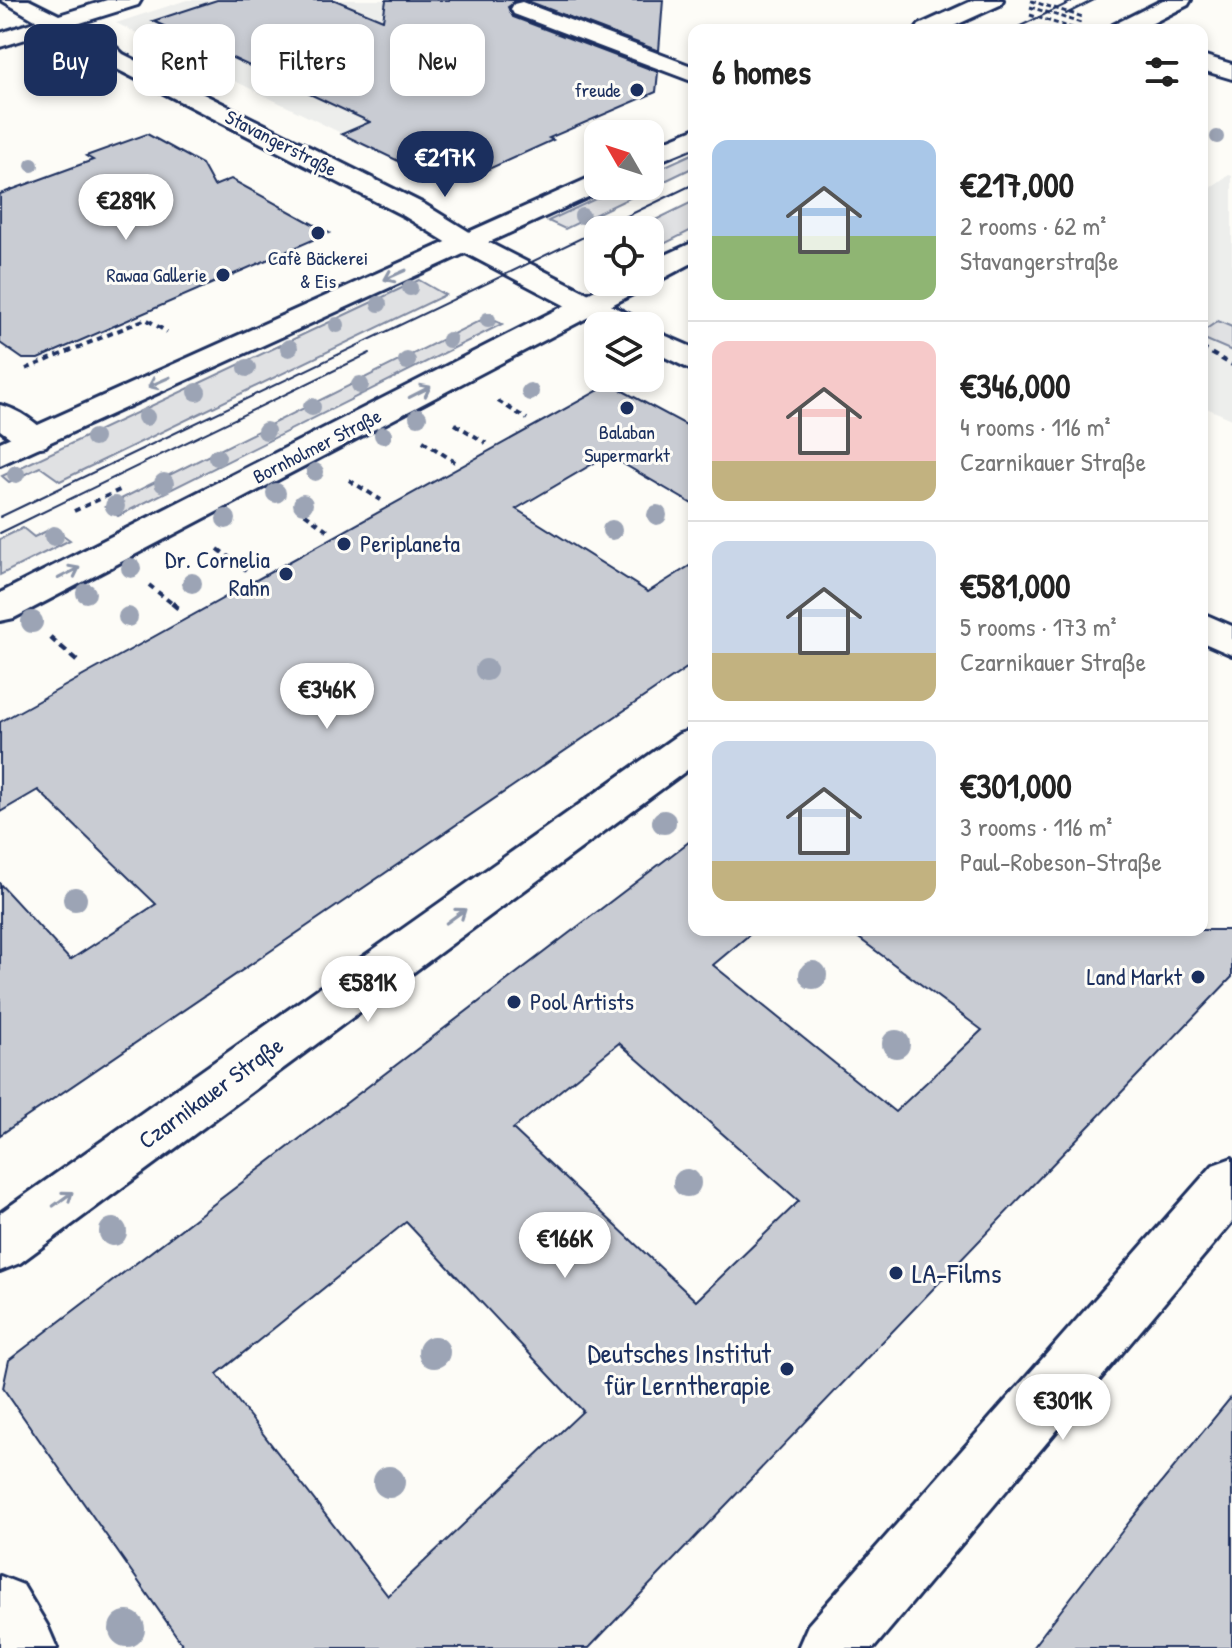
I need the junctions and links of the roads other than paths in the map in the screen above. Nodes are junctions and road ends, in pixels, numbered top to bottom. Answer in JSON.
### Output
{"nodes":[{"id":1,"x":12,"y":0,"type":"edge"},
{"id":2,"x":130,"y":0,"type":"edge"},
{"id":3,"x":992,"y":0,"type":"edge"},
{"id":4,"x":1180,"y":0,"type":"edge"},
{"id":5,"x":522,"y":9,"type":"dead end"},
{"id":6,"x":57,"y":23,"type":"junction"},
{"id":7,"x":940,"y":24,"type":"edge"},
{"id":8,"x":1134,"y":24,"type":"edge"},
{"id":9,"x":0,"y":40,"type":"edge"},
{"id":10,"x":1208,"y":64,"type":"edge"},
{"id":11,"x":1232,"y":72,"type":"edge"},
{"id":12,"x":688,"y":73,"type":"edge"},
{"id":13,"x":688,"y":140,"type":"edge"},
{"id":14,"x":664,"y":151,"type":"edge"},
{"id":15,"x":584,"y":188,"type":"edge"},
{"id":16,"x":466,"y":242,"type":"junction"},
{"id":17,"x":688,"y":254,"type":"edge"},
{"id":18,"x":664,"y":267,"type":"edge"},
{"id":19,"x":607,"y":296,"type":"edge"},
{"id":20,"x":588,"y":306,"type":"junction"},
{"id":21,"x":600,"y":312,"type":"edge"},
{"id":22,"x":664,"y":345,"type":"edge"},
{"id":23,"x":688,"y":358,"type":"edge"},
{"id":24,"x":0,"y":415,"type":"edge"},
{"id":25,"x":34,"y":439,"type":"junction"},
{"id":26,"x":0,"y":455,"type":"edge"},
{"id":27,"x":0,"y":609,"type":"edge"},
{"id":28,"x":1208,"y":629,"type":"edge"},
{"id":29,"x":1232,"y":642,"type":"edge"},
{"id":30,"x":688,"y":748,"type":"edge"},
{"id":31,"x":1232,"y":1182,"type":"edge"},
{"id":32,"x":0,"y":1245,"type":"edge"},
{"id":33,"x":0,"y":1608,"type":"edge"},
{"id":34,"x":24,"y":1648,"type":"edge"},
{"id":35,"x":831,"y":1648,"type":"edge"}],
"edges":[{"from":1,"to":6,"type":"street","name":"Stavangerstraße"},
{"from":2,"to":6,"type":"street"},
{"from":3,"to":7,"type":"street"},
{"from":4,"to":8,"type":"street"},
{"from":5,"to":12,"type":"street"},
{"from":6,"to":9,"type":"street"},
{"from":6,"to":16,"type":"street","name":"Stavangerstraße"},
{"from":10,"to":11,"type":"street"},
{"from":13,"to":14,"type":"street"},
{"from":15,"to":16,"type":"street"},
{"from":16,"to":20,"type":"street","name":"Stavangerstraße"},
{"from":16,"to":25,"type":"street","one_way":true},
{"from":17,"to":18,"type":"street"},
{"from":19,"to":20,"type":"street","name":"Bornholmer Straße"},
{"from":20,"to":21,"type":"street","name":"Stavangerstraße"},
{"from":27,"to":20,"type":"street","name":"Bornholmer Straße","one_way":true},
{"from":22,"to":23,"type":"street"},
{"from":24,"to":25,"type":"street"},
{"from":25,"to":26,"type":"street"},
{"from":28,"to":29,"type":"street"},
{"from":32,"to":30,"type":"street","name":"Czarnikauer Straße","one_way":true},
{"from":31,"to":35,"type":"street"},
{"from":33,"to":34,"type":"street"}]}
